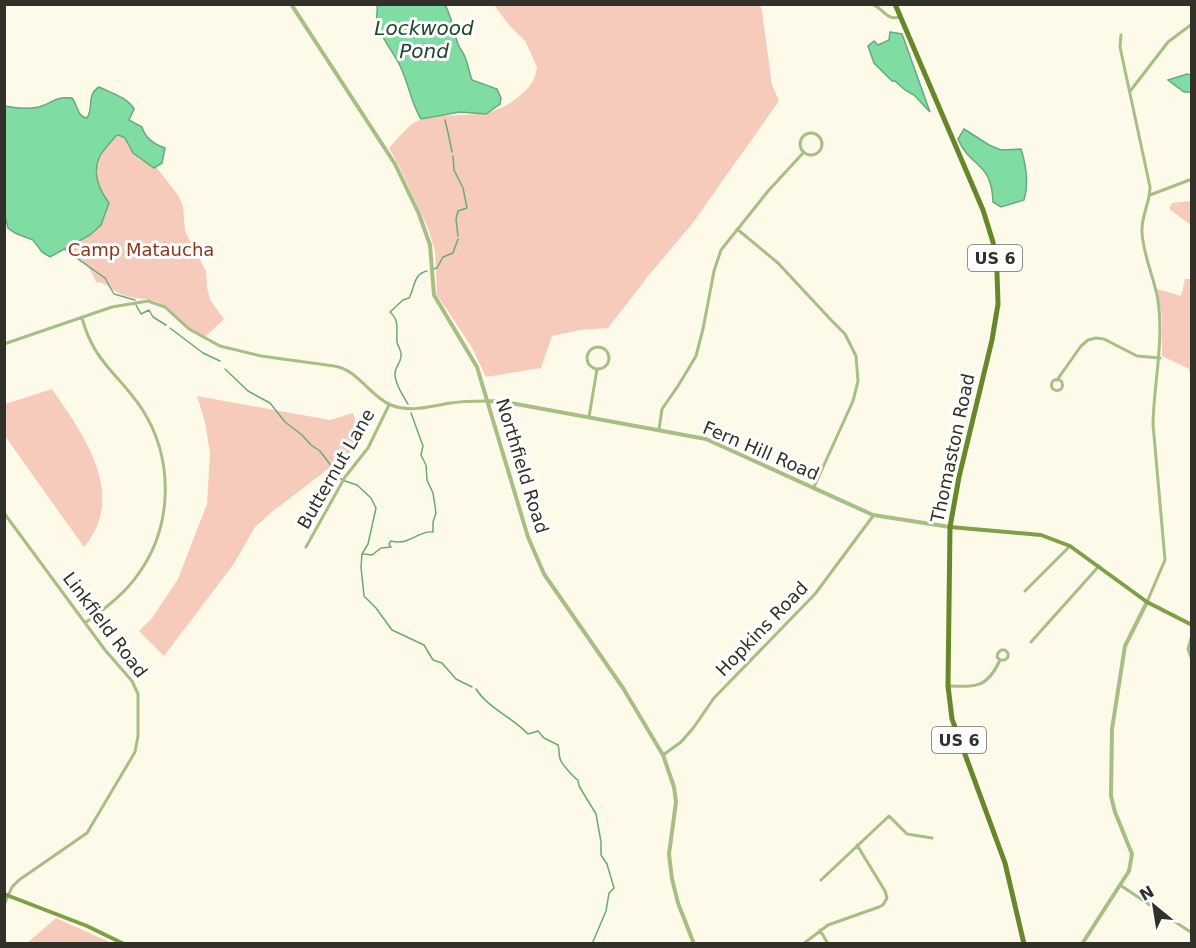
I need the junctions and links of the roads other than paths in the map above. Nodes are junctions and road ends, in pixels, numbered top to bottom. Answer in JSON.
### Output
{"nodes":[{"id":1,"x":291,"y":4,"type":"edge"},
{"id":2,"x":871,"y":4,"type":"edge"},
{"id":3,"x":895,"y":4,"type":"edge"},
{"id":4,"x":899,"y":17,"type":"junction"},
{"id":5,"x":1191,"y":24,"type":"edge"},
{"id":6,"x":1121,"y":35,"type":"dead end"},
{"id":7,"x":1131,"y":90,"type":"junction"},
{"id":8,"x":804,"y":152,"type":"junction"},
{"id":9,"x":1191,"y":179,"type":"edge"},
{"id":10,"x":1150,"y":195,"type":"junction"},
{"id":11,"x":737,"y":229,"type":"junction"},
{"id":12,"x":82,"y":318,"type":"junction"},
{"id":13,"x":4,"y":344,"type":"edge"},
{"id":14,"x":1160,"y":358,"type":"junction"},
{"id":15,"x":597,"y":369,"type":"junction"},
{"id":16,"x":1057,"y":380,"type":"dead end"},
{"id":17,"x":488,"y":401,"type":"junction"},
{"id":18,"x":389,"y":405,"type":"junction"},
{"id":19,"x":589,"y":419,"type":"junction"},
{"id":20,"x":659,"y":430,"type":"junction"},
{"id":21,"x":814,"y":487,"type":"junction"},
{"id":22,"x":4,"y":513,"type":"edge"},
{"id":23,"x":873,"y":515,"type":"junction"},
{"id":24,"x":950,"y":527,"type":"junction"},
{"id":25,"x":1070,"y":546,"type":"junction"},
{"id":26,"x":306,"y":547,"type":"dead end"},
{"id":27,"x":1099,"y":566,"type":"junction"},
{"id":28,"x":1025,"y":591,"type":"dead end"},
{"id":29,"x":1147,"y":602,"type":"junction"},
{"id":30,"x":85,"y":623,"type":"junction"},
{"id":31,"x":1191,"y":625,"type":"edge"},
{"id":32,"x":1191,"y":635,"type":"edge"},
{"id":33,"x":1031,"y":642,"type":"dead end"},
{"id":34,"x":1000,"y":660,"type":"dead end"},
{"id":35,"x":1191,"y":660,"type":"edge"},
{"id":36,"x":948,"y":686,"type":"junction"},
{"id":37,"x":663,"y":755,"type":"junction"},
{"id":38,"x":932,"y":838,"type":"dead end"},
{"id":39,"x":857,"y":845,"type":"junction"},
{"id":40,"x":821,"y":880,"type":"dead end"},
{"id":41,"x":1120,"y":885,"type":"junction"},
{"id":42,"x":7,"y":895,"type":"edge"},
{"id":43,"x":4,"y":904,"type":"edge"},
{"id":44,"x":820,"y":930,"type":"junction"},
{"id":45,"x":1191,"y":933,"type":"edge"},
{"id":46,"x":124,"y":944,"type":"edge"},
{"id":47,"x":694,"y":944,"type":"edge"},
{"id":48,"x":804,"y":944,"type":"edge"},
{"id":49,"x":828,"y":944,"type":"edge"},
{"id":50,"x":1024,"y":944,"type":"edge"},
{"id":51,"x":1082,"y":944,"type":"edge"}],
"edges":[{"from":1,"to":17,"type":"street","name":"Northfield Road"},
{"from":2,"to":4,"type":"street"},
{"from":3,"to":4,"type":"main road","name":"Thomaston Road","number":"US 6"},
{"from":4,"to":24,"type":"main road","name":"Thomaston Road","number":"US 6"},
{"from":5,"to":7,"type":"street"},
{"from":6,"to":7,"type":"street"},
{"from":7,"to":10,"type":"street"},
{"from":8,"to":8,"type":"street"},
{"from":8,"to":11,"type":"street"},
{"from":9,"to":10,"type":"street"},
{"from":10,"to":14,"type":"street"},
{"from":11,"to":20,"type":"street"},
{"from":11,"to":21,"type":"street"},
{"from":12,"to":13,"type":"street"},
{"from":12,"to":18,"type":"street"},
{"from":12,"to":30,"type":"street"},
{"from":14,"to":16,"type":"street"},
{"from":14,"to":29,"type":"street"},
{"from":15,"to":15,"type":"street"},
{"from":15,"to":19,"type":"street"},
{"from":17,"to":18,"type":"street"},
{"from":17,"to":19,"type":"street","name":"Fern Hill Road"},
{"from":17,"to":37,"type":"street","name":"Northfield Road"},
{"from":18,"to":26,"type":"street","name":"Butternut Lane"},
{"from":19,"to":20,"type":"street","name":"Fern Hill Road"},
{"from":20,"to":21,"type":"street","name":"Fern Hill Road"},
{"from":21,"to":23,"type":"street","name":"Fern Hill Road"},
{"from":22,"to":30,"type":"street","name":"Linkfield Road"},
{"from":23,"to":24,"type":"street","name":"Fern Hill Road"},
{"from":23,"to":37,"type":"street","name":"Hopkins Road"},
{"from":24,"to":25,"type":"main road"},
{"from":24,"to":36,"type":"main road","name":"Thomaston Road","number":"US 6"},
{"from":25,"to":27,"type":"main road"},
{"from":25,"to":28,"type":"street"},
{"from":27,"to":29,"type":"main road"},
{"from":27,"to":33,"type":"street"},
{"from":29,"to":31,"type":"main road"},
{"from":29,"to":41,"type":"street"},
{"from":30,"to":42,"type":"street","name":"Linkfield Road"},
{"from":32,"to":35,"type":"street"},
{"from":34,"to":36,"type":"street"},
{"from":36,"to":50,"type":"main road","name":"Thomaston Road","number":"US 6"},
{"from":37,"to":47,"type":"street","name":"Northfield Road"},
{"from":38,"to":39,"type":"street"},
{"from":39,"to":40,"type":"street"},
{"from":39,"to":44,"type":"street"},
{"from":41,"to":45,"type":"street"},
{"from":41,"to":51,"type":"street"},
{"from":42,"to":43,"type":"street","name":"Linkfield Road"},
{"from":42,"to":46,"type":"main road"},
{"from":44,"to":48,"type":"street"},
{"from":44,"to":49,"type":"street"}]}
